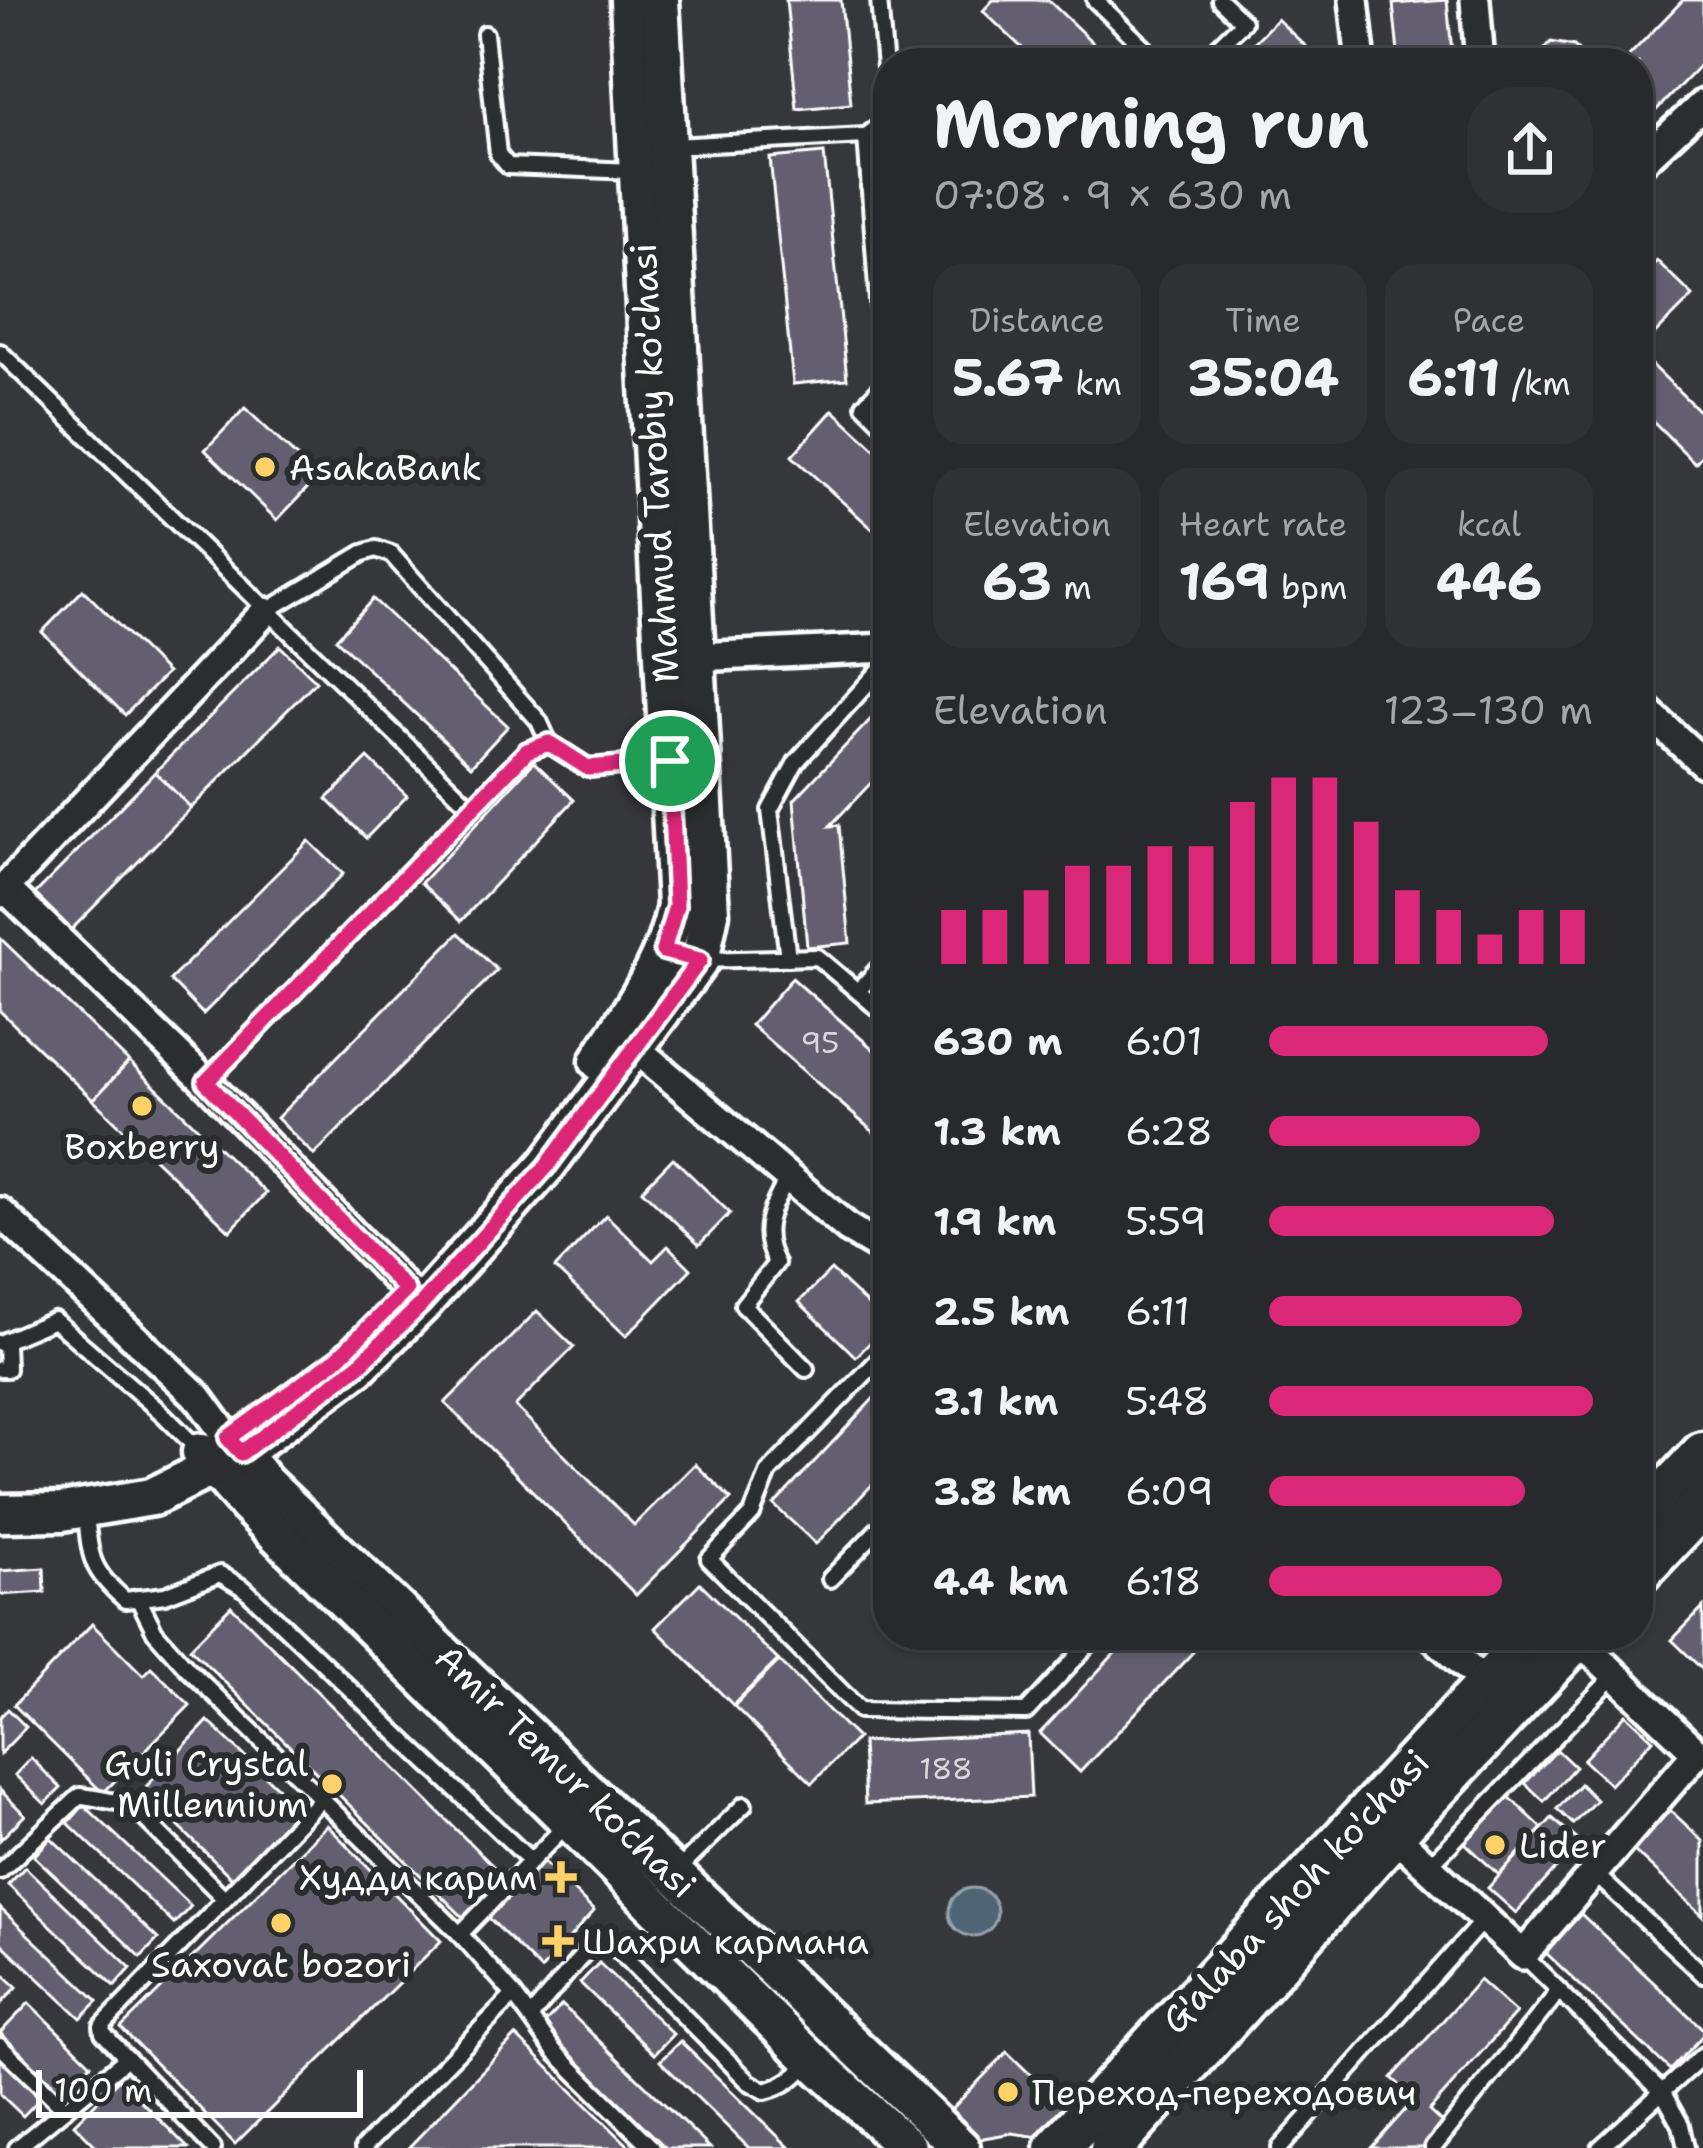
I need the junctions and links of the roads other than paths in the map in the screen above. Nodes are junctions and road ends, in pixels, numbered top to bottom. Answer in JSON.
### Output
{"nodes":[{"id":1,"x":629,"y":0,"type":"edge"},
{"id":2,"x":659,"y":0,"type":"edge"},
{"id":3,"x":879,"y":0,"type":"edge"},
{"id":4,"x":1095,"y":0,"type":"edge"},
{"id":5,"x":1220,"y":0,"type":"edge"},
{"id":6,"x":1354,"y":0,"type":"edge"},
{"id":7,"x":1475,"y":0,"type":"edge"},
{"id":8,"x":485,"y":34,"type":"dead end"},
{"id":9,"x":883,"y":48,"type":"edge"},
{"id":10,"x":1145,"y":48,"type":"edge"},
{"id":11,"x":1216,"y":48,"type":"edge"},
{"id":12,"x":1359,"y":48,"type":"edge"},
{"id":13,"x":1479,"y":48,"type":"edge"},
{"id":14,"x":1703,"y":104,"type":"edge"},
{"id":15,"x":873,"y":130,"type":"edge"},
{"id":16,"x":866,"y":136,"type":"junction"},
{"id":17,"x":668,"y":147,"type":"junction"},
{"id":18,"x":1653,"y":151,"type":"edge"},
{"id":19,"x":639,"y":171,"type":"junction"},
{"id":20,"x":869,"y":187,"type":"junction"},
{"id":21,"x":873,"y":191,"type":"edge"},
{"id":22,"x":873,"y":240,"type":"edge"},
{"id":23,"x":0,"y":352,"type":"edge"},
{"id":24,"x":266,"y":612,"type":"junction"},
{"id":25,"x":873,"y":649,"type":"edge"},
{"id":26,"x":694,"y":657,"type":"junction"},
{"id":27,"x":873,"y":677,"type":"edge"},
{"id":28,"x":1653,"y":717,"type":"edge"},
{"id":29,"x":549,"y":743,"type":"junction"},
{"id":30,"x":670,"y":761,"type":"junction"},
{"id":31,"x":1703,"y":763,"type":"edge"},
{"id":32,"x":471,"y":807,"type":"junction"},
{"id":33,"x":2,"y":890,"type":"edge"},
{"id":34,"x":663,"y":951,"type":"junction"},
{"id":35,"x":788,"y":958,"type":"junction"},
{"id":36,"x":700,"y":960,"type":"junction"},
{"id":37,"x":873,"y":974,"type":"edge"},
{"id":38,"x":858,"y":991,"type":"junction"},
{"id":39,"x":873,"y":1004,"type":"edge"},
{"id":40,"x":627,"y":1040,"type":"junction"},
{"id":41,"x":206,"y":1082,"type":"junction"},
{"id":42,"x":788,"y":1178,"type":"junction"},
{"id":43,"x":0,"y":1213,"type":"edge"},
{"id":44,"x":873,"y":1243,"type":"edge"},
{"id":45,"x":413,"y":1297,"type":"junction"},
{"id":46,"x":3,"y":1343,"type":"edge"},
{"id":47,"x":873,"y":1365,"type":"edge"},
{"id":48,"x":806,"y":1369,"type":"dead end"},
{"id":49,"x":0,"y":1370,"type":"edge"},
{"id":50,"x":221,"y":1453,"type":"junction"},
{"id":51,"x":1703,"y":1454,"type":"edge"},
{"id":52,"x":0,"y":1492,"type":"edge"},
{"id":53,"x":1703,"y":1504,"type":"edge"},
{"id":54,"x":1653,"y":1507,"type":"edge"},
{"id":55,"x":85,"y":1508,"type":"junction"},
{"id":56,"x":0,"y":1513,"type":"edge"},
{"id":57,"x":873,"y":1535,"type":"edge"},
{"id":58,"x":1653,"y":1557,"type":"edge"},
{"id":59,"x":830,"y":1580,"type":"dead end"},
{"id":60,"x":137,"y":1598,"type":"junction"},
{"id":61,"x":1083,"y":1650,"type":"edge"},
{"id":62,"x":1448,"y":1650,"type":"edge"},
{"id":63,"x":1519,"y":1650,"type":"edge"},
{"id":64,"x":1566,"y":1650,"type":"edge"},
{"id":65,"x":1593,"y":1650,"type":"edge"},
{"id":66,"x":1616,"y":1674,"type":"junction"},
{"id":67,"x":1487,"y":1685,"type":"junction"},
{"id":68,"x":1701,"y":1752,"type":"edge"},
{"id":69,"x":321,"y":1799,"type":"junction"},
{"id":70,"x":744,"y":1805,"type":"dead end"},
{"id":71,"x":570,"y":1822,"type":"junction"},
{"id":72,"x":1393,"y":1834,"type":"junction"},
{"id":73,"x":532,"y":1861,"type":"junction"},
{"id":74,"x":1428,"y":1867,"type":"junction"},
{"id":75,"x":0,"y":1871,"type":"edge"},
{"id":76,"x":1594,"y":1873,"type":"junction"},
{"id":77,"x":674,"y":1874,"type":"junction"},
{"id":78,"x":224,"y":1898,"type":"junction"},
{"id":79,"x":1484,"y":1919,"type":"junction"},
{"id":80,"x":460,"y":1934,"type":"junction"},
{"id":81,"x":1523,"y":1955,"type":"junction"},
{"id":82,"x":1703,"y":1974,"type":"edge"},
{"id":83,"x":1559,"y":1991,"type":"junction"},
{"id":84,"x":514,"y":1995,"type":"junction"},
{"id":85,"x":530,"y":2016,"type":"junction"},
{"id":86,"x":0,"y":2046,"type":"edge"},
{"id":87,"x":1703,"y":2055,"type":"edge"},
{"id":88,"x":127,"y":2058,"type":"junction"},
{"id":89,"x":810,"y":2058,"type":"junction"},
{"id":90,"x":1663,"y":2093,"type":"junction"},
{"id":91,"x":65,"y":2109,"type":"junction"},
{"id":92,"x":17,"y":2148,"type":"edge"},
{"id":93,"x":213,"y":2148,"type":"edge"},
{"id":94,"x":363,"y":2148,"type":"edge"},
{"id":95,"x":652,"y":2148,"type":"edge"},
{"id":96,"x":908,"y":2148,"type":"edge"},
{"id":97,"x":961,"y":2148,"type":"edge"},
{"id":98,"x":1057,"y":2148,"type":"edge"},
{"id":99,"x":1112,"y":2148,"type":"edge"},
{"id":100,"x":1280,"y":2148,"type":"edge"},
{"id":101,"x":1433,"y":2148,"type":"edge"},
{"id":102,"x":1600,"y":2148,"type":"edge"},
{"id":103,"x":1686,"y":2148,"type":"edge"}],
"edges":[{"from":1,"to":19,"type":"main road","name":"Mahmud Tarobiy ko'chasi"},
{"from":2,"to":17,"type":"main road","name":"Mahmud Tarobiy ko'chasi"},
{"from":3,"to":9,"type":"lane"},
{"from":4,"to":10,"type":"lane"},
{"from":5,"to":11,"type":"lane"},
{"from":6,"to":12,"type":"street"},
{"from":7,"to":13,"type":"street"},
{"from":8,"to":19,"type":"lane"},
{"from":14,"to":18,"type":"street"},
{"from":15,"to":16,"type":"lane"},
{"from":16,"to":17,"type":"lane"},
{"from":16,"to":20,"type":"lane"},
{"from":17,"to":26,"type":"main road","name":"Mahmud Tarobiy ko'chasi"},
{"from":19,"to":30,"type":"main road","name":"Mahmud Tarobiy ko'chasi"},
{"from":20,"to":21,"type":"lane"},
{"from":20,"to":22,"type":"lane"},
{"from":23,"to":24,"type":"lane"},
{"from":24,"to":29,"type":"lane"},
{"from":24,"to":32,"type":"lane"},
{"from":24,"to":33,"type":"street"},
{"from":25,"to":26,"type":"street","name":"Mahmud Tarobiy ko'chasi"},
{"from":26,"to":36,"type":"main road","name":"Mahmud Tarobiy ko'chasi"},
{"from":27,"to":35,"type":"lane"},
{"from":28,"to":31,"type":"street"},
{"from":29,"to":30,"type":"lane"},
{"from":29,"to":32,"type":"lane"},
{"from":30,"to":34,"type":"main road","name":"Mahmud Tarobiy ko'chasi"},
{"from":32,"to":41,"type":"lane"},
{"from":33,"to":41,"type":"street"},
{"from":34,"to":36,"type":"lane"},
{"from":34,"to":40,"type":"main road","name":"Mahmud Tarobiy ko'chasi"},
{"from":35,"to":36,"type":"lane"},
{"from":35,"to":38,"type":"lane"},
{"from":36,"to":40,"type":"main road","name":"Mahmud Tarobiy ko'chasi"},
{"from":37,"to":38,"type":"lane"},
{"from":38,"to":39,"type":"lane"},
{"from":40,"to":42,"type":"street"},
{"from":40,"to":45,"type":"main road","name":"Mahmud Tarobiy ko'chasi"},
{"from":41,"to":45,"type":"street"},
{"from":42,"to":44,"type":"street"},
{"from":42,"to":48,"type":"lane"},
{"from":43,"to":50,"type":"street"},
{"from":45,"to":50,"type":"main road","name":"Mahmud Tarobiy ko'chasi"},
{"from":46,"to":49,"type":"lane"},
{"from":46,"to":50,"type":"lane"},
{"from":47,"to":61,"type":"lane"},
{"from":50,"to":52,"type":"main road"},
{"from":50,"to":55,"type":"main road","name":"Mahmud Tarobiy ko'chasi"},
{"from":50,"to":71,"type":"main road","name":"Amir Temur ko‘chasi"},
{"from":50,"to":77,"type":"main road","name":"Amir Temur ko‘chasi"},
{"from":51,"to":54,"type":"main road"},
{"from":53,"to":58,"type":"main road"},
{"from":55,"to":56,"type":"main road","name":"Mahmud Tarobiy ko'chasi"},
{"from":55,"to":60,"type":"lane"},
{"from":57,"to":59,"type":"lane"},
{"from":60,"to":69,"type":"lane"},
{"from":60,"to":73,"type":"lane"},
{"from":62,"to":67,"type":"street"},
{"from":63,"to":67,"type":"main road","name":"G'alaba shoh ko'chasi"},
{"from":64,"to":72,"type":"main road","name":"G'alaba shoh ko'chasi"},
{"from":65,"to":66,"type":"street"},
{"from":66,"to":68,"type":"street"},
{"from":66,"to":74,"type":"lane"},
{"from":67,"to":98,"type":"main road","name":"G'alaba shoh ko'chasi"},
{"from":68,"to":76,"type":"street"},
{"from":69,"to":78,"type":"lane"},
{"from":69,"to":80,"type":"lane"},
{"from":70,"to":77,"type":"lane"},
{"from":71,"to":73,"type":"lane"},
{"from":71,"to":89,"type":"main road","name":"Amir Temur ko‘chasi"},
{"from":72,"to":74,"type":"street"},
{"from":72,"to":99,"type":"main road","name":"G'alaba shoh ko'chasi"},
{"from":73,"to":80,"type":"lane"},
{"from":74,"to":79,"type":"street"},
{"from":75,"to":78,"type":"lane"},
{"from":76,"to":81,"type":"street"},
{"from":76,"to":82,"type":"lane"},
{"from":77,"to":97,"type":"main road","name":"Amir Temur ko‘chasi"},
{"from":78,"to":88,"type":"lane"},
{"from":79,"to":81,"type":"street"},
{"from":79,"to":100,"type":"lane"},
{"from":80,"to":84,"type":"lane"},
{"from":81,"to":83,"type":"lane"},
{"from":83,"to":90,"type":"lane"},
{"from":83,"to":101,"type":"lane"},
{"from":84,"to":85,"type":"lane"},
{"from":84,"to":94,"type":"lane"},
{"from":85,"to":89,"type":"lane"},
{"from":85,"to":95,"type":"lane"},
{"from":86,"to":91,"type":"lane"},
{"from":87,"to":90,"type":"lane"},
{"from":88,"to":91,"type":"lane"},
{"from":88,"to":93,"type":"lane"},
{"from":89,"to":96,"type":"main road","name":"Amir Temur ko‘chasi"},
{"from":90,"to":102,"type":"lane"},
{"from":90,"to":103,"type":"lane"},
{"from":91,"to":92,"type":"lane"}]}
